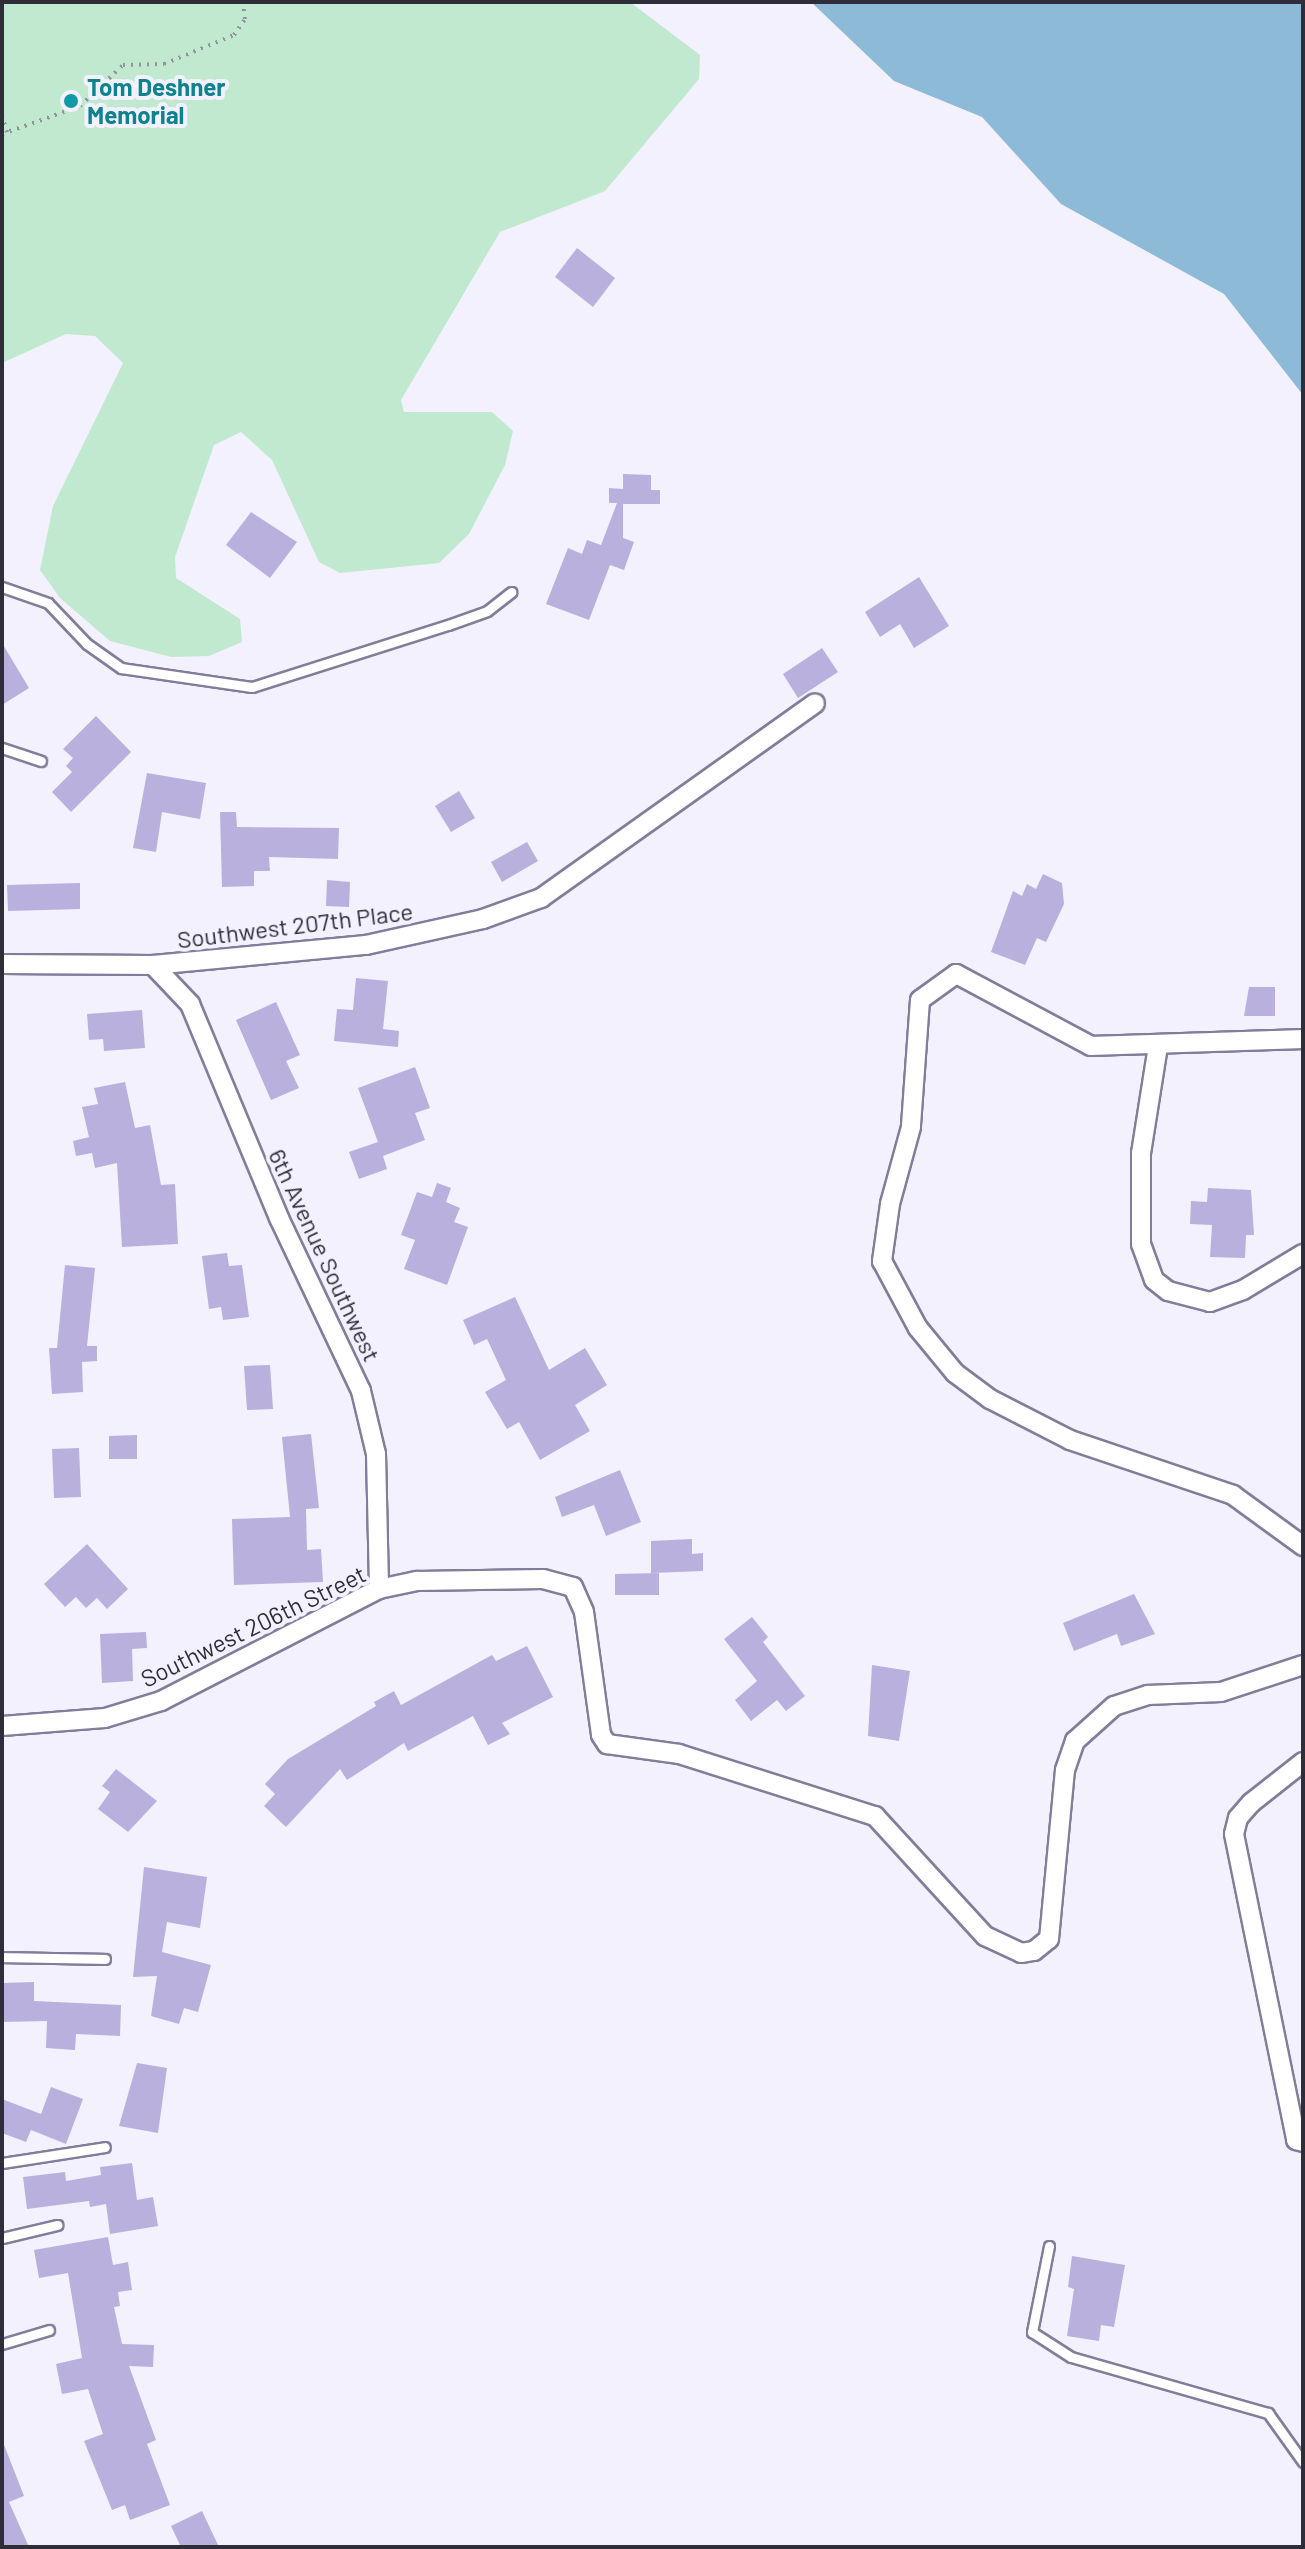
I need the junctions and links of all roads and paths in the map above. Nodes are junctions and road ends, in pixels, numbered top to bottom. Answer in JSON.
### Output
{"nodes":[{"id":1,"x":243,"y":2,"type":"edge"},
{"id":2,"x":2,"y":115,"type":"edge"},
{"id":3,"x":4,"y":133,"type":"edge"},
{"id":4,"x":2,"y":587,"type":"edge"},
{"id":5,"x":511,"y":592,"type":"dead end"},
{"id":6,"x":815,"y":703,"type":"dead end"},
{"id":7,"x":2,"y":748,"type":"edge"},
{"id":8,"x":41,"y":761,"type":"dead end"},
{"id":9,"x":2,"y":964,"type":"edge"},
{"id":10,"x":153,"y":965,"type":"junction"},
{"id":11,"x":1303,"y":1039,"type":"edge"},
{"id":12,"x":1158,"y":1046,"type":"junction"},
{"id":13,"x":1303,"y":1254,"type":"edge"},
{"id":14,"x":1303,"y":1546,"type":"edge"},
{"id":15,"x":379,"y":1589,"type":"junction"},
{"id":16,"x":1303,"y":1665,"type":"edge"},
{"id":17,"x":2,"y":1726,"type":"edge"},
{"id":18,"x":1303,"y":1762,"type":"edge"},
{"id":19,"x":2,"y":1957,"type":"edge"},
{"id":20,"x":105,"y":1959,"type":"dead end"},
{"id":21,"x":1303,"y":2142,"type":"edge"},
{"id":22,"x":105,"y":2147,"type":"dead end"},
{"id":23,"x":2,"y":2163,"type":"edge"},
{"id":24,"x":57,"y":2225,"type":"dead end"},
{"id":25,"x":2,"y":2238,"type":"edge"},
{"id":26,"x":1049,"y":2246,"type":"dead end"},
{"id":27,"x":49,"y":2330,"type":"dead end"},
{"id":28,"x":2,"y":2344,"type":"edge"},
{"id":29,"x":1303,"y":2462,"type":"edge"}],
"edges":[{"from":1,"to":3,"type":"path"},
{"from":2,"to":3,"type":"path"},
{"from":4,"to":5,"type":"lane"},
{"from":6,"to":10,"type":"street","name":"Southwest 207th Place"},
{"from":7,"to":8,"type":"lane"},
{"from":9,"to":10,"type":"street","name":"Southwest 207th Place"},
{"from":10,"to":15,"type":"street","name":"6th Avenue Southwest"},
{"from":11,"to":12,"type":"street"},
{"from":12,"to":13,"type":"street"},
{"from":12,"to":14,"type":"street"},
{"from":15,"to":16,"type":"street","name":"Southwest 206th Street"},
{"from":15,"to":17,"type":"street","name":"Southwest 206th Street"},
{"from":18,"to":21,"type":"street"},
{"from":19,"to":20,"type":"lane"},
{"from":22,"to":23,"type":"lane"},
{"from":24,"to":25,"type":"lane"},
{"from":26,"to":29,"type":"lane"},
{"from":27,"to":28,"type":"lane"}]}
